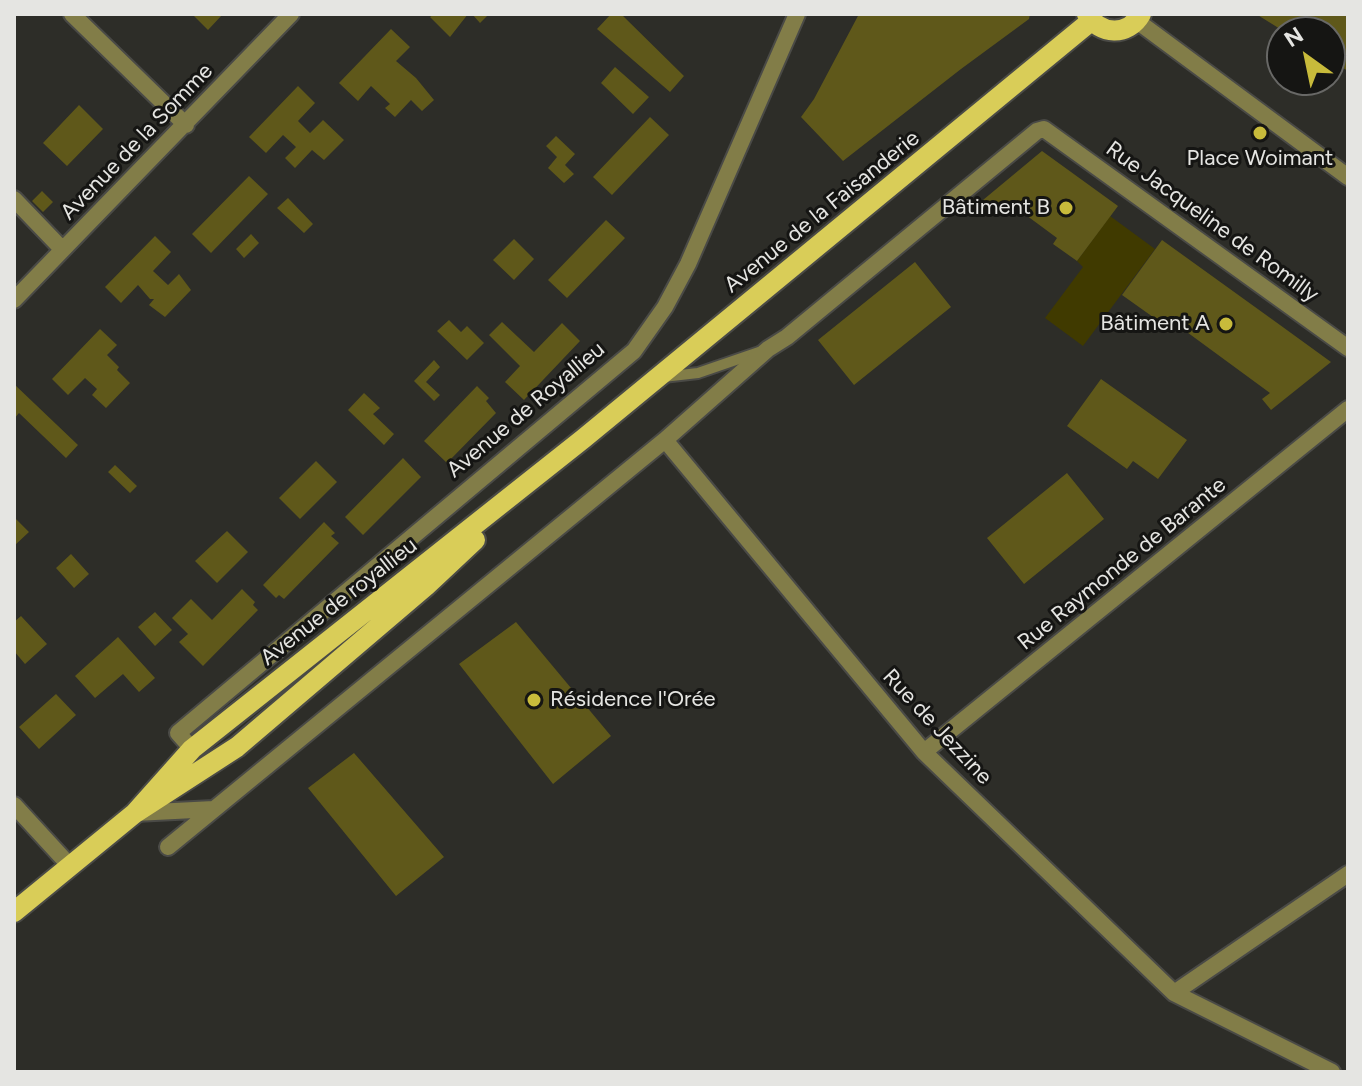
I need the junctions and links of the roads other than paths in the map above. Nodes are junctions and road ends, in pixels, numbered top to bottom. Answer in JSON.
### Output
{"nodes":[{"id":1,"x":72,"y":14,"type":"edge"},
{"id":2,"x":291,"y":14,"type":"edge"},
{"id":3,"x":797,"y":14,"type":"edge"},
{"id":4,"x":1139,"y":17,"type":"edge"},
{"id":5,"x":1089,"y":18,"type":"edge"},
{"id":6,"x":186,"y":125,"type":"junction"},
{"id":7,"x":1348,"y":177,"type":"edge"},
{"id":8,"x":14,"y":199,"type":"edge"},
{"id":9,"x":62,"y":249,"type":"junction"},
{"id":10,"x":14,"y":300,"type":"edge"},
{"id":11,"x":1348,"y":348,"type":"edge"},
{"id":12,"x":768,"y":349,"type":"junction"},
{"id":13,"x":657,"y":378,"type":"junction"},
{"id":14,"x":1348,"y":409,"type":"edge"},
{"id":15,"x":583,"y":439,"type":"junction"},
{"id":16,"x":665,"y":440,"type":"junction"},
{"id":17,"x":192,"y":749,"type":"junction"},
{"id":18,"x":924,"y":752,"type":"junction"},
{"id":19,"x":14,"y":805,"type":"edge"},
{"id":20,"x":214,"y":809,"type":"junction"},
{"id":21,"x":135,"y":813,"type":"junction"},
{"id":22,"x":168,"y":847,"type":"dead end"},
{"id":23,"x":70,"y":866,"type":"junction"},
{"id":24,"x":1348,"y":874,"type":"edge"},
{"id":25,"x":14,"y":912,"type":"edge"},
{"id":26,"x":1174,"y":993,"type":"junction"},
{"id":27,"x":1332,"y":1072,"type":"edge"}],
"edges":[{"from":1,"to":6,"type":"street"},
{"from":2,"to":6,"type":"street","name":"Avenue de la Somme"},
{"from":3,"to":17,"type":"street","name":"Avenue de Royallieu"},
{"from":4,"to":5,"type":"main road"},
{"from":4,"to":7,"type":"street"},
{"from":5,"to":13,"type":"main road","name":"Avenue de la Faisanderie"},
{"from":6,"to":9,"type":"street","name":"Avenue de la Somme"},
{"from":8,"to":9,"type":"street"},
{"from":9,"to":10,"type":"street","name":"Avenue de la Somme"},
{"from":11,"to":12,"type":"street","name":"Rue Jacqueline de Romilly"},
{"from":12,"to":13,"type":"lane"},
{"from":12,"to":16,"type":"street"},
{"from":13,"to":15,"type":"main road","name":"Avenue de la Faisanderie"},
{"from":14,"to":18,"type":"street","name":"Rue Raymonde de Barante"},
{"from":15,"to":17,"type":"main road","name":"Avenue de royallieu"},
{"from":15,"to":21,"type":"main road","name":"Avenue de Royallieu"},
{"from":16,"to":18,"type":"street","name":"Rue de Jezzine"},
{"from":16,"to":20,"type":"street"},
{"from":17,"to":21,"type":"main road","name":"Avenue de royallieu"},
{"from":18,"to":26,"type":"street","name":"Rue de Jezzine"},
{"from":19,"to":23,"type":"street"},
{"from":20,"to":21,"type":"street"},
{"from":20,"to":22,"type":"street"},
{"from":21,"to":23,"type":"main road"},
{"from":23,"to":25,"type":"main road"},
{"from":24,"to":26,"type":"street"},
{"from":26,"to":27,"type":"street","name":"Rue de Jezzine"}]}
